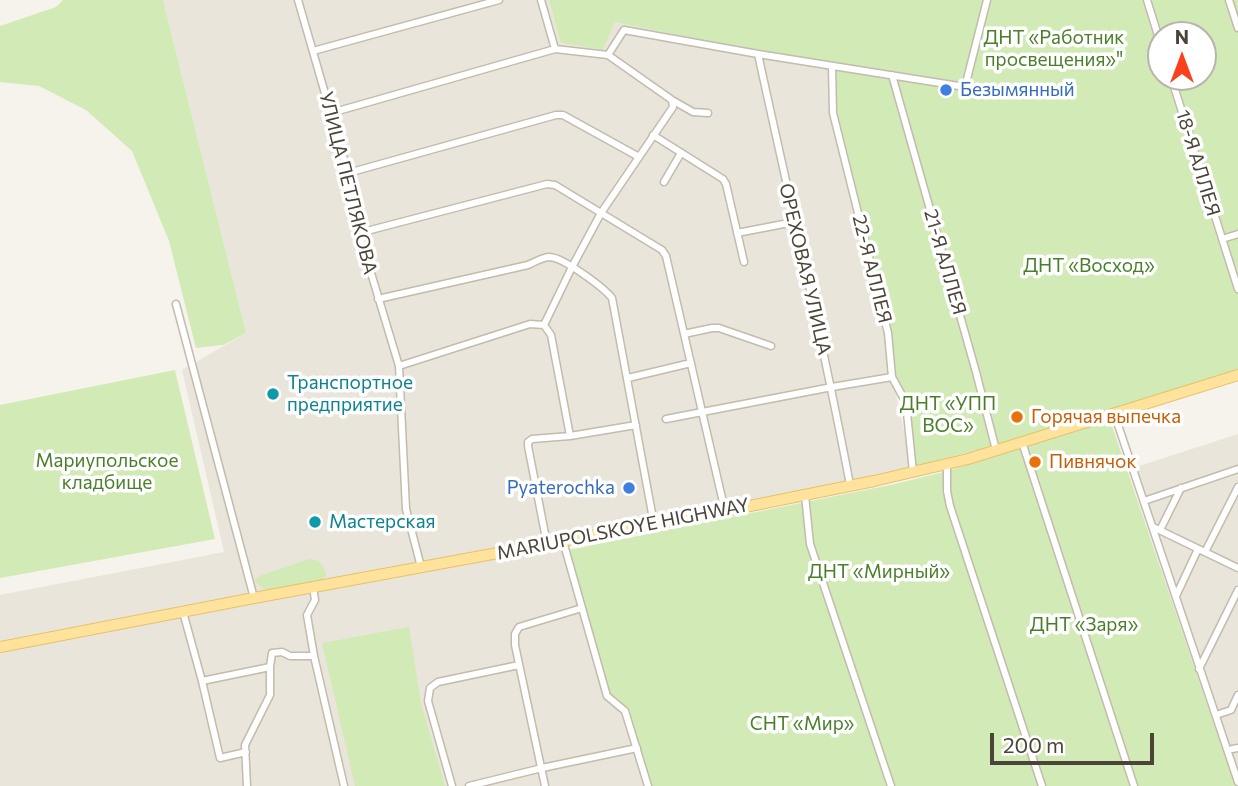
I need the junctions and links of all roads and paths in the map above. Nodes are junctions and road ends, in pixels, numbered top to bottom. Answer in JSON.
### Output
{"nodes":[{"id":1,"x":298,"y":0,"type":"edge"},
{"id":2,"x":499,"y":0,"type":"edge"},
{"id":3,"x":541,"y":0,"type":"edge"},
{"id":4,"x":987,"y":0,"type":"edge"},
{"id":5,"x":1147,"y":0,"type":"edge"},
{"id":6,"x":1229,"y":0,"type":"edge"},
{"id":7,"x":1154,"y":21,"type":"edge"},
{"id":8,"x":1238,"y":28,"type":"edge"},
{"id":9,"x":555,"y":49,"type":"junction"},
{"id":10,"x":313,"y":51,"type":"junction"},
{"id":11,"x":758,"y":54,"type":"junction"},
{"id":12,"x":608,"y":55,"type":"junction"},
{"id":13,"x":832,"y":65,"type":"junction"},
{"id":14,"x":892,"y":75,"type":"junction"},
{"id":15,"x":1175,"y":91,"type":"edge"},
{"id":16,"x":672,"y":100,"type":"junction"},
{"id":17,"x":331,"y":113,"type":"junction"},
{"id":18,"x":708,"y":113,"type":"dead end"},
{"id":19,"x":653,"y":135,"type":"junction"},
{"id":20,"x":681,"y":153,"type":"junction"},
{"id":21,"x":639,"y":157,"type":"junction"},
{"id":22,"x":348,"y":173,"type":"junction"},
{"id":23,"x":664,"y":183,"type":"dead end"},
{"id":24,"x":601,"y":213,"type":"junction"},
{"id":25,"x":794,"y":222,"type":"junction"},
{"id":26,"x":359,"y":233,"type":"junction"},
{"id":27,"x":737,"y":233,"type":"junction"},
{"id":28,"x":1238,"y":234,"type":"edge"},
{"id":29,"x":1222,"y":239,"type":"junction"},
{"id":30,"x":744,"y":262,"type":"dead end"},
{"id":31,"x":572,"y":267,"type":"junction"},
{"id":32,"x":1238,"y":289,"type":"edge"},
{"id":33,"x":378,"y":299,"type":"junction"},
{"id":34,"x":176,"y":304,"type":"dead end"},
{"id":35,"x":544,"y":325,"type":"junction"},
{"id":36,"x":684,"y":334,"type":"junction"},
{"id":37,"x":771,"y":346,"type":"dead end"},
{"id":38,"x":691,"y":363,"type":"junction"},
{"id":39,"x":399,"y":366,"type":"junction"},
{"id":40,"x":1238,"y":375,"type":"edge"},
{"id":41,"x":892,"y":377,"type":"junction"},
{"id":42,"x":628,"y":378,"type":"junction"},
{"id":43,"x":832,"y":387,"type":"junction"},
{"id":44,"x":702,"y":412,"type":"junction"},
{"id":45,"x":1114,"y":413,"type":"junction"},
{"id":46,"x":666,"y":419,"type":"dead end"},
{"id":47,"x":636,"y":425,"type":"junction"},
{"id":48,"x":570,"y":436,"type":"junction"},
{"id":49,"x":1022,"y":442,"type":"junction"},
{"id":50,"x":996,"y":450,"type":"junction"},
{"id":51,"x":947,"y":464,"type":"junction"},
{"id":52,"x":1238,"y":469,"type":"edge"},
{"id":53,"x":913,"y":472,"type":"junction"},
{"id":54,"x":849,"y":485,"type":"junction"},
{"id":55,"x":1238,"y":487,"type":"edge"},
{"id":56,"x":1181,"y":488,"type":"junction"},
{"id":57,"x":805,"y":495,"type":"junction"},
{"id":58,"x":1144,"y":501,"type":"junction"},
{"id":59,"x":725,"y":511,"type":"junction"},
{"id":60,"x":654,"y":524,"type":"junction"},
{"id":61,"x":1157,"y":529,"type":"junction"},
{"id":62,"x":563,"y":541,"type":"junction"},
{"id":63,"x":547,"y":544,"type":"junction"},
{"id":64,"x":1201,"y":550,"type":"junction"},
{"id":65,"x":421,"y":567,"type":"junction"},
{"id":66,"x":1238,"y":568,"type":"edge"},
{"id":67,"x":313,"y":587,"type":"junction"},
{"id":68,"x":1238,"y":590,"type":"edge"},
{"id":69,"x":1176,"y":596,"type":"junction"},
{"id":70,"x":254,"y":598,"type":"junction"},
{"id":71,"x":582,"y":608,"type":"junction"},
{"id":72,"x":183,"y":612,"type":"junction"},
{"id":73,"x":0,"y":647,"type":"edge"},
{"id":74,"x":314,"y":656,"type":"junction"},
{"id":75,"x":519,"y":665,"type":"junction"},
{"id":76,"x":270,"y":667,"type":"junction"},
{"id":77,"x":1199,"y":669,"type":"junction"},
{"id":78,"x":202,"y":681,"type":"junction"},
{"id":79,"x":1238,"y":695,"type":"edge"},
{"id":80,"x":1219,"y":714,"type":"dead end"},
{"id":81,"x":637,"y":748,"type":"junction"},
{"id":82,"x":246,"y":752,"type":"junction"},
{"id":83,"x":542,"y":768,"type":"junction"},
{"id":84,"x":1238,"y":782,"type":"edge"},
{"id":85,"x":247,"y":786,"type":"edge"},
{"id":86,"x":344,"y":786,"type":"edge"},
{"id":87,"x":452,"y":786,"type":"edge"},
{"id":88,"x":468,"y":786,"type":"edge"},
{"id":89,"x":545,"y":786,"type":"edge"},
{"id":90,"x":648,"y":786,"type":"edge"},
{"id":91,"x":891,"y":786,"type":"edge"},
{"id":92,"x":1042,"y":786,"type":"edge"},
{"id":93,"x":1134,"y":786,"type":"edge"}],
"edges":[{"from":1,"to":10,"type":"street","name":"УЛИЦА ПЕТЛЯКОВА"},
{"from":2,"to":10,"type":"street"},
{"from":3,"to":9,"type":"street"},
{"from":4,"to":14,"type":"street"},
{"from":5,"to":7,"type":"street"},
{"from":6,"to":8,"type":"street"},
{"from":9,"to":12,"type":"street"},
{"from":9,"to":17,"type":"street"},
{"from":10,"to":17,"type":"street","name":"УЛИЦА ПЕТЛЯКОВА"},
{"from":11,"to":12,"type":"street"},
{"from":11,"to":13,"type":"street"},
{"from":11,"to":25,"type":"street","name":"ОРЕХОВАЯ УЛИЦА"},
{"from":12,"to":16,"type":"street"},
{"from":13,"to":14,"type":"street"},
{"from":13,"to":41,"type":"street","name":"22-Я АЛЛЕЯ"},
{"from":14,"to":50,"type":"street","name":"21-Я АЛЛЕЯ"},
{"from":15,"to":29,"type":"street","name":"18-Я АЛЛЕЯ"},
{"from":16,"to":18,"type":"street"},
{"from":16,"to":19,"type":"street"},
{"from":17,"to":22,"type":"street","name":"УЛИЦА ПЕТЛЯКОВА"},
{"from":19,"to":20,"type":"street"},
{"from":19,"to":21,"type":"street"},
{"from":20,"to":23,"type":"street"},
{"from":20,"to":27,"type":"street"},
{"from":21,"to":22,"type":"street"},
{"from":21,"to":24,"type":"street"},
{"from":22,"to":26,"type":"street","name":"УЛИЦА ПЕТЛЯКОВА"},
{"from":24,"to":26,"type":"street"},
{"from":24,"to":31,"type":"street"},
{"from":24,"to":36,"type":"street"},
{"from":25,"to":27,"type":"street"},
{"from":25,"to":43,"type":"street","name":"ОРЕХОВАЯ УЛИЦА"},
{"from":26,"to":33,"type":"street","name":"УЛИЦА ПЕТЛЯКОВА"},
{"from":27,"to":30,"type":"street"},
{"from":28,"to":29,"type":"street"},
{"from":29,"to":32,"type":"street","name":"18-Я АЛЛЕЯ"},
{"from":31,"to":33,"type":"street"},
{"from":31,"to":35,"type":"street"},
{"from":31,"to":42,"type":"street"},
{"from":33,"to":39,"type":"street","name":"УЛИЦА ПЕТЛЯКОВА"},
{"from":34,"to":70,"type":"street"},
{"from":35,"to":39,"type":"street"},
{"from":35,"to":48,"type":"street"},
{"from":36,"to":37,"type":"street"},
{"from":36,"to":38,"type":"street"},
{"from":38,"to":42,"type":"street"},
{"from":38,"to":44,"type":"street"},
{"from":39,"to":65,"type":"street","name":"УЛИЦА ПЕТЛЯКОВА"},
{"from":40,"to":45,"type":"main road","name":"MARIUPOLSKOYE HIGHWAY"},
{"from":41,"to":43,"type":"street"},
{"from":41,"to":53,"type":"street","name":"22-Я АЛЛЕЯ"},
{"from":42,"to":47,"type":"street"},
{"from":43,"to":44,"type":"street"},
{"from":43,"to":54,"type":"street","name":"ОРЕХОВАЯ УЛИЦА"},
{"from":44,"to":46,"type":"street"},
{"from":44,"to":59,"type":"street"},
{"from":45,"to":49,"type":"main road","name":"MARIUPOLSKOYE HIGHWAY"},
{"from":45,"to":58,"type":"street"},
{"from":47,"to":48,"type":"street"},
{"from":47,"to":60,"type":"street"},
{"from":48,"to":63,"type":"street"},
{"from":49,"to":50,"type":"main road","name":"MARIUPOLSKOYE HIGHWAY"},
{"from":49,"to":93,"type":"street"},
{"from":50,"to":51,"type":"main road","name":"MARIUPOLSKOYE HIGHWAY"},
{"from":51,"to":53,"type":"main road","name":"MARIUPOLSKOYE HIGHWAY"},
{"from":51,"to":92,"type":"street"},
{"from":52,"to":56,"type":"street"},
{"from":53,"to":54,"type":"main road","name":"MARIUPOLSKOYE HIGHWAY"},
{"from":54,"to":57,"type":"main road","name":"MARIUPOLSKOYE HIGHWAY"},
{"from":55,"to":64,"type":"street"},
{"from":56,"to":58,"type":"street"},
{"from":56,"to":61,"type":"street"},
{"from":57,"to":59,"type":"main road","name":"MARIUPOLSKOYE HIGHWAY"},
{"from":57,"to":91,"type":"street"},
{"from":58,"to":61,"type":"street"},
{"from":59,"to":60,"type":"main road","name":"MARIUPOLSKOYE HIGHWAY"},
{"from":60,"to":62,"type":"main road","name":"MARIUPOLSKOYE HIGHWAY"},
{"from":61,"to":64,"type":"street"},
{"from":61,"to":69,"type":"street"},
{"from":62,"to":63,"type":"main road","name":"MARIUPOLSKOYE HIGHWAY"},
{"from":62,"to":71,"type":"street"},
{"from":63,"to":65,"type":"main road","name":"MARIUPOLSKOYE HIGHWAY"},
{"from":64,"to":66,"type":"street"},
{"from":64,"to":69,"type":"street"},
{"from":65,"to":67,"type":"main road","name":"MARIUPOLSKOYE HIGHWAY"},
{"from":67,"to":70,"type":"main road","name":"MARIUPOLSKOYE HIGHWAY"},
{"from":67,"to":74,"type":"street"},
{"from":68,"to":77,"type":"street"},
{"from":69,"to":77,"type":"street"},
{"from":70,"to":72,"type":"main road","name":"MARIUPOLSKOYE HIGHWAY"},
{"from":71,"to":75,"type":"street"},
{"from":71,"to":81,"type":"street"},
{"from":72,"to":73,"type":"main road","name":"MARIUPOLSKOYE HIGHWAY"},
{"from":72,"to":78,"type":"street"},
{"from":74,"to":76,"type":"street"},
{"from":74,"to":86,"type":"street"},
{"from":75,"to":83,"type":"street"},
{"from":75,"to":87,"type":"street"},
{"from":76,"to":78,"type":"street"},
{"from":76,"to":82,"type":"street"},
{"from":77,"to":84,"type":"street"},
{"from":78,"to":82,"type":"street"},
{"from":79,"to":80,"type":"street"},
{"from":81,"to":83,"type":"street"},
{"from":81,"to":90,"type":"street"},
{"from":82,"to":85,"type":"street"},
{"from":83,"to":88,"type":"street"},
{"from":83,"to":89,"type":"street"}]}
